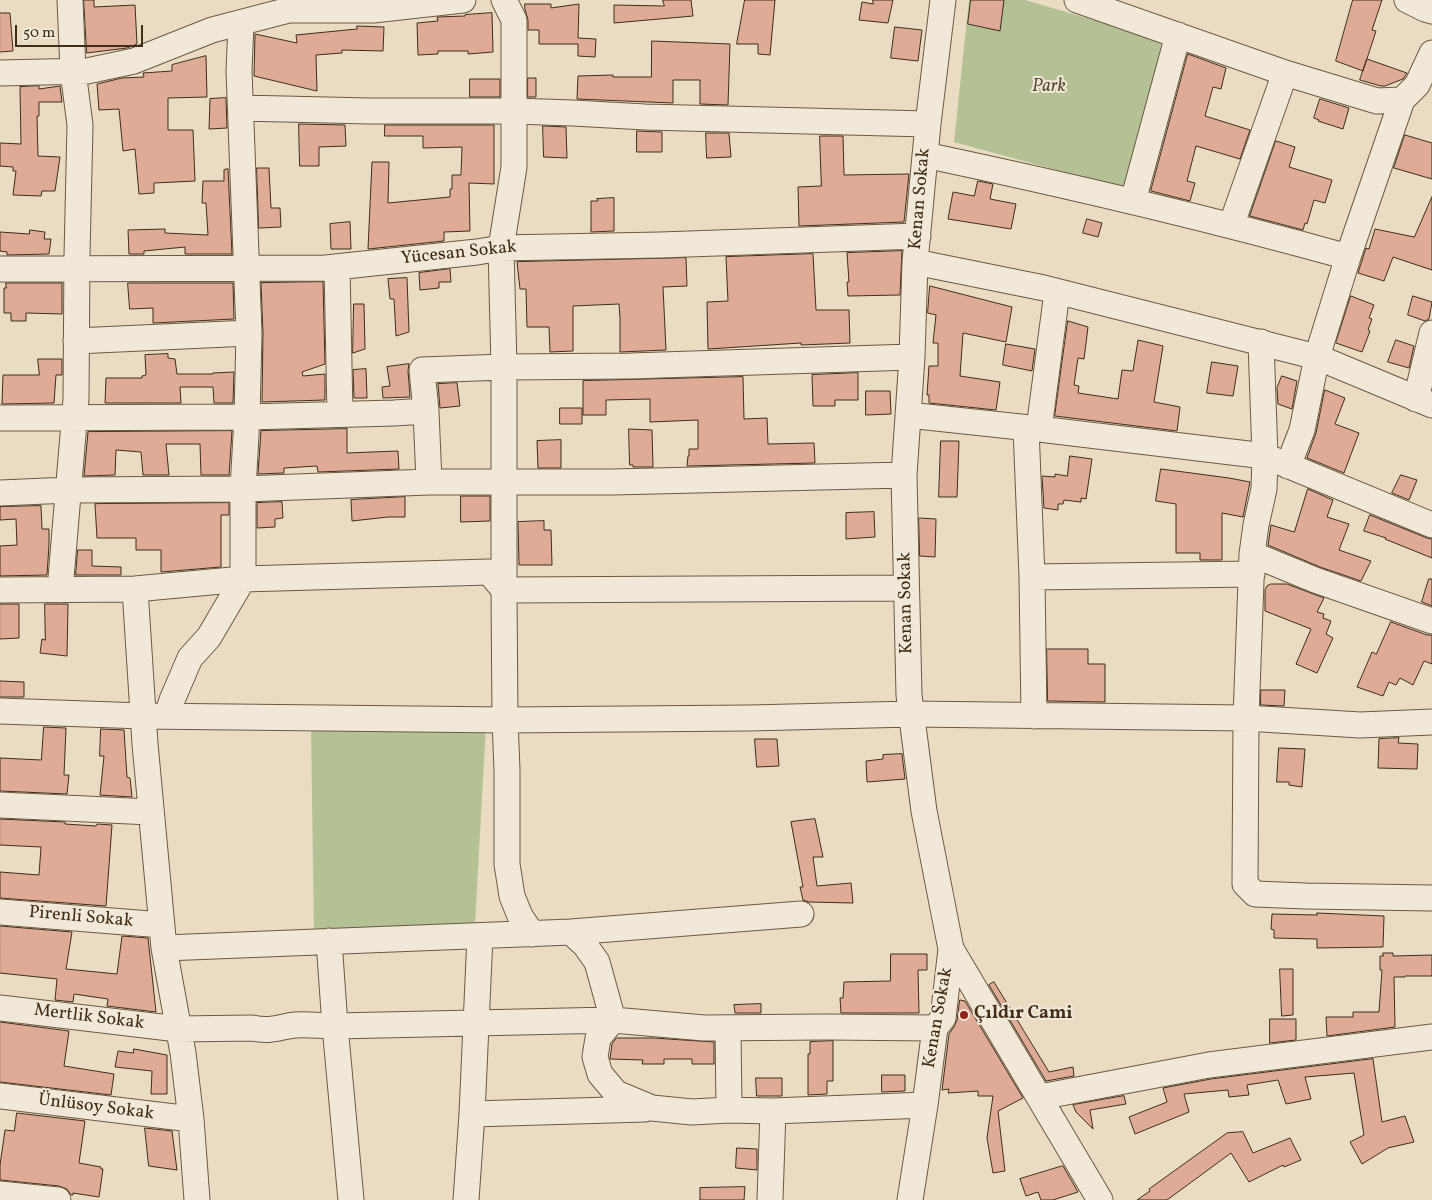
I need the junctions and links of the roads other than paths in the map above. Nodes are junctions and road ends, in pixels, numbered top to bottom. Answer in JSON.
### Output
{"nodes":[{"id":1,"x":70,"y":0,"type":"edge"},
{"id":2,"x":464,"y":0,"type":"edge"},
{"id":3,"x":504,"y":0,"type":"edge"},
{"id":4,"x":943,"y":0,"type":"edge"},
{"id":5,"x":1077,"y":0,"type":"edge"},
{"id":6,"x":1406,"y":0,"type":"edge"},
{"id":7,"x":393,"y":4,"type":"edge"},
{"id":8,"x":289,"y":5,"type":"edge"},
{"id":9,"x":1111,"y":6,"type":"edge"},
{"id":10,"x":1432,"y":11,"type":"edge"},
{"id":11,"x":241,"y":23,"type":"junction"},
{"id":12,"x":1178,"y":35,"type":"junction"},
{"id":13,"x":1432,"y":53,"type":"edge"},
{"id":14,"x":73,"y":71,"type":"junction"},
{"id":15,"x":0,"y":73,"type":"edge"},
{"id":16,"x":1285,"y":73,"type":"junction"},
{"id":17,"x":1402,"y":100,"type":"junction"},
{"id":18,"x":241,"y":108,"type":"junction"},
{"id":19,"x":514,"y":111,"type":"junction"},
{"id":20,"x":928,"y":124,"type":"junction"},
{"id":21,"x":925,"y":155,"type":"junction"},
{"id":22,"x":1133,"y":201,"type":"junction"},
{"id":23,"x":1231,"y":226,"type":"junction"},
{"id":24,"x":918,"y":236,"type":"junction"},
{"id":25,"x":501,"y":248,"type":"junction"},
{"id":26,"x":1348,"y":257,"type":"junction"},
{"id":27,"x":915,"y":262,"type":"junction"},
{"id":28,"x":337,"y":267,"type":"junction"},
{"id":29,"x":246,"y":268,"type":"junction"},
{"id":30,"x":0,"y":269,"type":"edge"},
{"id":31,"x":77,"y":269,"type":"junction"},
{"id":32,"x":1057,"y":292,"type":"junction"},
{"id":33,"x":249,"y":332,"type":"junction"},
{"id":34,"x":1432,"y":333,"type":"edge"},
{"id":35,"x":76,"y":341,"type":"junction"},
{"id":36,"x":1262,"y":342,"type":"junction"},
{"id":37,"x":912,"y":357,"type":"junction"},
{"id":38,"x":1316,"y":357,"type":"junction"},
{"id":39,"x":504,"y":367,"type":"junction"},
{"id":40,"x":1424,"y":402,"type":"edge"},
{"id":41,"x":426,"y":411,"type":"junction"},
{"id":42,"x":340,"y":414,"type":"junction"},
{"id":43,"x":908,"y":415,"type":"junction"},
{"id":44,"x":247,"y":417,"type":"junction"},
{"id":45,"x":0,"y":418,"type":"edge"},
{"id":46,"x":75,"y":418,"type":"junction"},
{"id":47,"x":1032,"y":428,"type":"junction"},
{"id":48,"x":1276,"y":461,"type":"junction"},
{"id":49,"x":904,"y":475,"type":"junction"},
{"id":50,"x":429,"y":482,"type":"junction"},
{"id":51,"x":505,"y":482,"type":"junction"},
{"id":52,"x":243,"y":489,"type":"junction"},
{"id":53,"x":69,"y":490,"type":"junction"},
{"id":54,"x":0,"y":493,"type":"edge"},
{"id":55,"x":1432,"y":525,"type":"edge"},
{"id":56,"x":1252,"y":564,"type":"junction"},
{"id":57,"x":1032,"y":577,"type":"junction"},
{"id":58,"x":243,"y":579,"type":"junction"},
{"id":59,"x":906,"y":588,"type":"junction"},
{"id":60,"x":135,"y":589,"type":"junction"},
{"id":61,"x":0,"y":590,"type":"edge"},
{"id":62,"x":60,"y":590,"type":"junction"},
{"id":63,"x":504,"y":590,"type":"junction"},
{"id":64,"x":1432,"y":622,"type":"edge"},
{"id":65,"x":0,"y":711,"type":"edge"},
{"id":66,"x":911,"y":714,"type":"junction"},
{"id":67,"x":155,"y":716,"type":"junction"},
{"id":68,"x":1034,"y":716,"type":"junction"},
{"id":69,"x":1246,"y":718,"type":"junction"},
{"id":70,"x":505,"y":720,"type":"junction"},
{"id":71,"x":1432,"y":722,"type":"edge"},
{"id":72,"x":0,"y":806,"type":"edge"},
{"id":73,"x":151,"y":812,"type":"junction"},
{"id":74,"x":1432,"y":898,"type":"edge"},
{"id":75,"x":0,"y":912,"type":"edge"},
{"id":76,"x":801,"y":914,"type":"dead end"},
{"id":77,"x":571,"y":932,"type":"junction"},
{"id":78,"x":532,"y":934,"type":"junction"},
{"id":79,"x":163,"y":936,"type":"junction"},
{"id":80,"x":480,"y":936,"type":"junction"},
{"id":81,"x":329,"y":941,"type":"junction"},
{"id":82,"x":950,"y":949,"type":"junction"},
{"id":83,"x":0,"y":1008,"type":"edge"},
{"id":84,"x":613,"y":1020,"type":"junction"},
{"id":85,"x":475,"y":1022,"type":"junction"},
{"id":86,"x":335,"y":1026,"type":"junction"},
{"id":87,"x":728,"y":1028,"type":"junction"},
{"id":88,"x":935,"y":1028,"type":"junction"},
{"id":89,"x":178,"y":1029,"type":"junction"},
{"id":90,"x":1432,"y":1037,"type":"edge"},
{"id":91,"x":0,"y":1096,"type":"edge"},
{"id":92,"x":1040,"y":1097,"type":"junction"},
{"id":93,"x":925,"y":1105,"type":"junction"},
{"id":94,"x":652,"y":1108,"type":"junction"},
{"id":95,"x":729,"y":1110,"type":"junction"},
{"id":96,"x":773,"y":1111,"type":"junction"},
{"id":97,"x":472,"y":1114,"type":"junction"},
{"id":98,"x":192,"y":1119,"type":"junction"},
{"id":99,"x":0,"y":1194,"type":"edge"},
{"id":100,"x":58,"y":1200,"type":"edge"},
{"id":101,"x":197,"y":1200,"type":"edge"},
{"id":102,"x":351,"y":1200,"type":"edge"},
{"id":103,"x":466,"y":1200,"type":"edge"},
{"id":104,"x":770,"y":1200,"type":"edge"},
{"id":105,"x":910,"y":1200,"type":"edge"},
{"id":106,"x":1100,"y":1200,"type":"edge"}],
"edges":[{"from":1,"to":14,"type":"street"},
{"from":2,"to":7,"type":"street"},
{"from":3,"to":19,"type":"street"},
{"from":4,"to":20,"type":"street","name":"Kenan Sokak"},
{"from":5,"to":9,"type":"street"},
{"from":6,"to":10,"type":"street"},
{"from":7,"to":8,"type":"street"},
{"from":8,"to":11,"type":"street"},
{"from":9,"to":12,"type":"street"},
{"from":11,"to":14,"type":"street"},
{"from":11,"to":18,"type":"street"},
{"from":12,"to":16,"type":"street"},
{"from":12,"to":22,"type":"street"},
{"from":13,"to":17,"type":"street"},
{"from":14,"to":15,"type":"street"},
{"from":14,"to":31,"type":"street"},
{"from":16,"to":17,"type":"street"},
{"from":16,"to":23,"type":"street"},
{"from":17,"to":26,"type":"street"},
{"from":18,"to":19,"type":"street"},
{"from":18,"to":29,"type":"street"},
{"from":19,"to":20,"type":"street"},
{"from":19,"to":25,"type":"street"},
{"from":20,"to":21,"type":"street","name":"Kenan Sokak"},
{"from":21,"to":22,"type":"street"},
{"from":21,"to":24,"type":"street","name":"Kenan Sokak"},
{"from":22,"to":23,"type":"street"},
{"from":23,"to":26,"type":"street"},
{"from":24,"to":25,"type":"street","name":"Yücesan Sokak"},
{"from":24,"to":27,"type":"street","name":"Kenan Sokak"},
{"from":25,"to":28,"type":"street","name":"Yücesan Sokak"},
{"from":25,"to":39,"type":"street"},
{"from":26,"to":38,"type":"street"},
{"from":27,"to":32,"type":"street"},
{"from":27,"to":37,"type":"street","name":"Kenan Sokak"},
{"from":28,"to":29,"type":"street","name":"Yücesan Sokak"},
{"from":28,"to":42,"type":"street"},
{"from":29,"to":31,"type":"street","name":"Yücesan Sokak"},
{"from":29,"to":33,"type":"street"},
{"from":30,"to":31,"type":"street","name":"Yücesan Sokak"},
{"from":31,"to":35,"type":"street"},
{"from":32,"to":36,"type":"street"},
{"from":32,"to":47,"type":"street"},
{"from":33,"to":35,"type":"street"},
{"from":33,"to":44,"type":"street"},
{"from":34,"to":40,"type":"street"},
{"from":35,"to":46,"type":"street"},
{"from":36,"to":38,"type":"street"},
{"from":36,"to":48,"type":"street"},
{"from":37,"to":39,"type":"street"},
{"from":37,"to":43,"type":"street","name":"Kenan Sokak"},
{"from":38,"to":40,"type":"street"},
{"from":38,"to":48,"type":"street"},
{"from":39,"to":41,"type":"street"},
{"from":39,"to":51,"type":"street"},
{"from":41,"to":42,"type":"street"},
{"from":41,"to":50,"type":"street"},
{"from":42,"to":44,"type":"street"},
{"from":43,"to":47,"type":"street"},
{"from":43,"to":49,"type":"street","name":"Kenan Sokak"},
{"from":44,"to":46,"type":"street"},
{"from":44,"to":52,"type":"street"},
{"from":45,"to":46,"type":"street"},
{"from":46,"to":53,"type":"street"},
{"from":47,"to":48,"type":"street"},
{"from":47,"to":57,"type":"street"},
{"from":48,"to":55,"type":"street"},
{"from":48,"to":56,"type":"street"},
{"from":49,"to":51,"type":"street"},
{"from":49,"to":59,"type":"street","name":"Kenan Sokak"},
{"from":50,"to":51,"type":"street"},
{"from":50,"to":52,"type":"street"},
{"from":51,"to":63,"type":"street"},
{"from":52,"to":53,"type":"street"},
{"from":52,"to":58,"type":"street"},
{"from":53,"to":54,"type":"street"},
{"from":53,"to":62,"type":"street"},
{"from":56,"to":57,"type":"street"},
{"from":56,"to":64,"type":"street"},
{"from":56,"to":69,"type":"street"},
{"from":57,"to":68,"type":"street"},
{"from":58,"to":60,"type":"street"},
{"from":58,"to":63,"type":"street"},
{"from":58,"to":67,"type":"street"},
{"from":59,"to":63,"type":"street"},
{"from":59,"to":66,"type":"street","name":"Kenan Sokak"},
{"from":60,"to":62,"type":"street"},
{"from":60,"to":67,"type":"street"},
{"from":61,"to":62,"type":"street"},
{"from":63,"to":70,"type":"street"},
{"from":65,"to":67,"type":"street"},
{"from":66,"to":68,"type":"street"},
{"from":66,"to":70,"type":"street"},
{"from":66,"to":82,"type":"street","name":"Kenan Sokak"},
{"from":67,"to":70,"type":"street"},
{"from":67,"to":73,"type":"street"},
{"from":68,"to":69,"type":"street"},
{"from":69,"to":71,"type":"street"},
{"from":69,"to":74,"type":"street"},
{"from":70,"to":78,"type":"street"},
{"from":72,"to":73,"type":"street"},
{"from":73,"to":79,"type":"street"},
{"from":75,"to":79,"type":"street","name":"Pirenli Sokak"},
{"from":76,"to":77,"type":"street","name":"Pirenli Sokak"},
{"from":77,"to":78,"type":"street","name":"Pirenli Sokak"},
{"from":77,"to":84,"type":"street"},
{"from":78,"to":80,"type":"street","name":"Pirenli Sokak"},
{"from":79,"to":81,"type":"street","name":"Pirenli Sokak"},
{"from":79,"to":89,"type":"street"},
{"from":80,"to":81,"type":"street","name":"Pirenli Sokak"},
{"from":80,"to":85,"type":"street"},
{"from":81,"to":86,"type":"street"},
{"from":82,"to":88,"type":"street","name":"Kenan Sokak"},
{"from":82,"to":92,"type":"street"},
{"from":83,"to":89,"type":"street","name":"Mertlik Sokak"},
{"from":84,"to":85,"type":"street","name":"Mertlik Sokak"},
{"from":84,"to":87,"type":"street","name":"Mertlik Sokak"},
{"from":84,"to":94,"type":"street"},
{"from":85,"to":86,"type":"street","name":"Mertlik Sokak"},
{"from":85,"to":97,"type":"street"},
{"from":86,"to":89,"type":"street","name":"Mertlik Sokak"},
{"from":86,"to":102,"type":"street"},
{"from":87,"to":88,"type":"street","name":"Mertlik Sokak"},
{"from":87,"to":95,"type":"street"},
{"from":88,"to":93,"type":"street","name":"Kenan Sokak"},
{"from":89,"to":98,"type":"street"},
{"from":90,"to":92,"type":"street"},
{"from":91,"to":98,"type":"street","name":"Ünlüsoy Sokak"},
{"from":92,"to":106,"type":"street"},
{"from":93,"to":96,"type":"street"},
{"from":93,"to":105,"type":"street","name":"Kenan Sokak"},
{"from":94,"to":95,"type":"street"},
{"from":94,"to":97,"type":"street"},
{"from":95,"to":96,"type":"street"},
{"from":96,"to":104,"type":"street"},
{"from":97,"to":103,"type":"street"},
{"from":98,"to":101,"type":"street"},
{"from":99,"to":100,"type":"street"}]}
